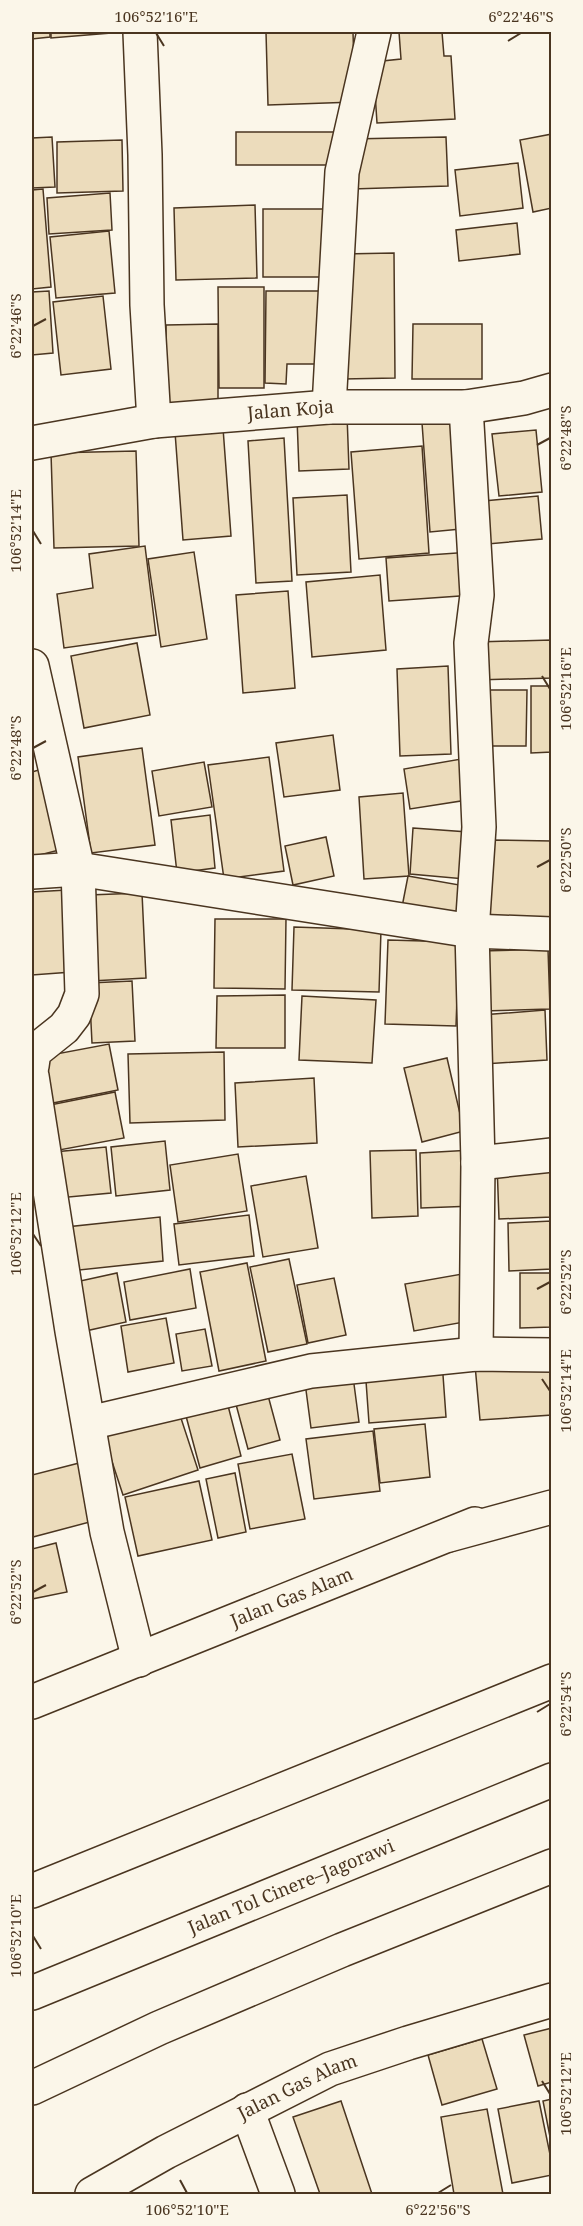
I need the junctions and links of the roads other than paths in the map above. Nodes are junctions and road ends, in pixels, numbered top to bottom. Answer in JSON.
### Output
{"nodes":[{"id":1,"x":140,"y":32,"type":"edge"},
{"id":2,"x":374,"y":32,"type":"edge"},
{"id":3,"x":552,"y":390,"type":"edge"},
{"id":4,"x":329,"y":407,"type":"junction"},
{"id":5,"x":466,"y":407,"type":"junction"},
{"id":6,"x":154,"y":421,"type":"junction"},
{"id":7,"x":32,"y":443,"type":"edge"},
{"id":8,"x":32,"y":666,"type":"edge"},
{"id":9,"x":78,"y":869,"type":"junction"},
{"id":10,"x":32,"y":872,"type":"edge"},
{"id":11,"x":472,"y":931,"type":"junction"},
{"id":12,"x":552,"y":934,"type":"edge"},
{"id":13,"x":32,"y":1066,"type":"edge"},
{"id":14,"x":32,"y":1076,"type":"edge"},
{"id":15,"x":552,"y":1155,"type":"edge"},
{"id":16,"x":478,"y":1163,"type":"junction"},
{"id":17,"x":476,"y":1354,"type":"junction"},
{"id":18,"x":552,"y":1355,"type":"edge"},
{"id":19,"x":89,"y":1423,"type":"junction"},
{"id":20,"x":552,"y":1491,"type":"edge"},
{"id":21,"x":552,"y":1507,"type":"edge"},
{"id":22,"x":449,"y":1535,"type":"junction"},
{"id":23,"x":139,"y":1660,"type":"junction"},
{"id":24,"x":552,"y":1681,"type":"edge"},
{"id":25,"x":32,"y":1702,"type":"edge"},
{"id":26,"x":552,"y":1780,"type":"edge"},
{"id":27,"x":552,"y":1866,"type":"edge"},
{"id":28,"x":32,"y":1891,"type":"edge"},
{"id":29,"x":32,"y":1993,"type":"edge"},
{"id":30,"x":552,"y":2000,"type":"edge"},
{"id":31,"x":32,"y":2088,"type":"edge"},
{"id":32,"x":247,"y":2110,"type":"junction"},
{"id":33,"x":92,"y":2194,"type":"edge"},
{"id":34,"x":279,"y":2194,"type":"edge"}],
"edges":[{"from":1,"to":6,"type":"main road"},
{"from":2,"to":4,"type":"main road"},
{"from":3,"to":5,"type":"main road","name":"Jalan Koja"},
{"from":4,"to":5,"type":"main road","name":"Jalan Koja"},
{"from":4,"to":6,"type":"main road","name":"Jalan Koja"},
{"from":5,"to":11,"type":"main road"},
{"from":6,"to":7,"type":"main road","name":"Jalan Koja"},
{"from":8,"to":9,"type":"main road"},
{"from":9,"to":10,"type":"main road"},
{"from":9,"to":11,"type":"main road"},
{"from":9,"to":13,"type":"main road"},
{"from":11,"to":12,"type":"main road"},
{"from":11,"to":16,"type":"main road"},
{"from":14,"to":19,"type":"main road"},
{"from":15,"to":16,"type":"main road"},
{"from":16,"to":17,"type":"main road"},
{"from":17,"to":18,"type":"main road"},
{"from":17,"to":19,"type":"main road"},
{"from":19,"to":23,"type":"main road"},
{"from":20,"to":22,"type":"main road","name":"Jalan Gas Alam"},
{"from":21,"to":22,"type":"main road"},
{"from":22,"to":23,"type":"main road","name":"Jalan Gas Alam"},
{"from":23,"to":25,"type":"main road","name":"Jalan Gas Alam"},
{"from":24,"to":28,"type":"main road"},
{"from":26,"to":29,"type":"main road","name":"Jalan Tol Cinere–Jagorawi"},
{"from":27,"to":31,"type":"main road"},
{"from":30,"to":32,"type":"main road","name":"Jalan Gas Alam"},
{"from":32,"to":33,"type":"main road","name":"Jalan Gas Alam"},
{"from":32,"to":34,"type":"main road"}]}
